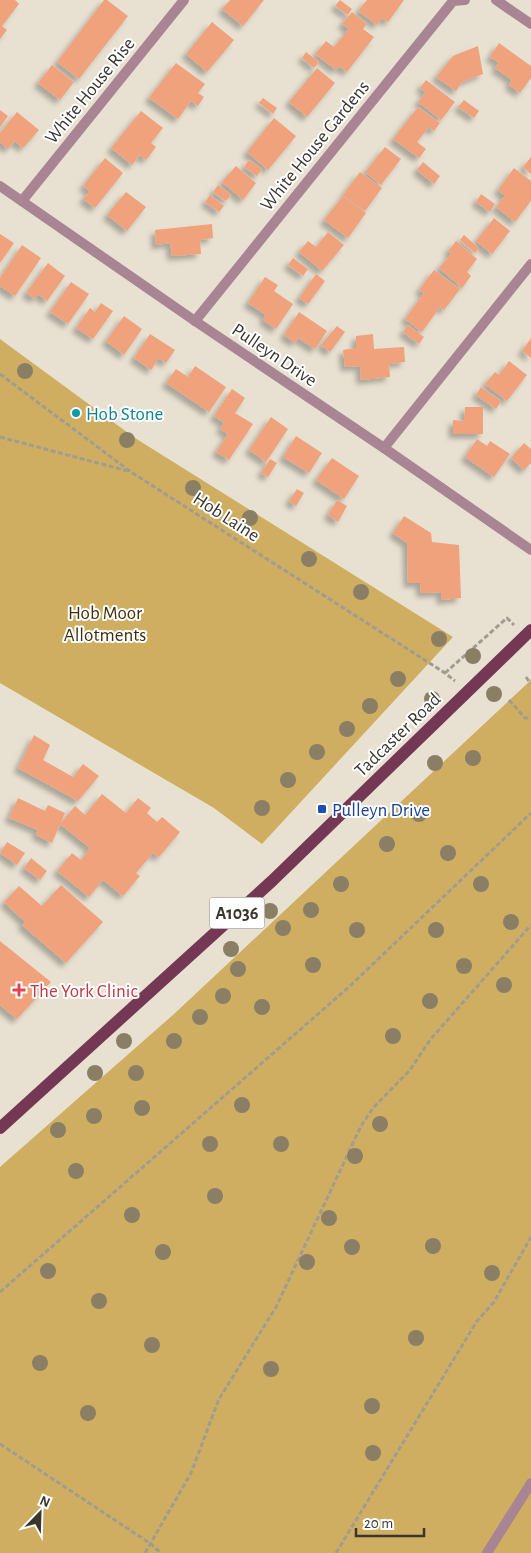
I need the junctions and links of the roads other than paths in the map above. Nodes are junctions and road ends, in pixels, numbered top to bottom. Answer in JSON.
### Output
{"nodes":[{"id":1,"x":184,"y":0,"type":"edge"},
{"id":2,"x":465,"y":0,"type":"edge"},
{"id":3,"x":496,"y":0,"type":"edge"},
{"id":4,"x":531,"y":24,"type":"edge"},
{"id":5,"x":0,"y":186,"type":"edge"},
{"id":6,"x":22,"y":201,"type":"junction"},
{"id":7,"x":531,"y":264,"type":"edge"},
{"id":8,"x":195,"y":321,"type":"junction"},
{"id":9,"x":384,"y":448,"type":"junction"},
{"id":10,"x":531,"y":550,"type":"edge"},
{"id":11,"x":531,"y":630,"type":"edge"},
{"id":12,"x":0,"y":1128,"type":"edge"},
{"id":13,"x":531,"y":1483,"type":"edge"},
{"id":14,"x":487,"y":1553,"type":"edge"}],
"edges":[{"from":1,"to":6,"type":"street","name":"White House Rise"},
{"from":2,"to":8,"type":"street","name":"White House Gardens"},
{"from":3,"to":4,"type":"street"},
{"from":5,"to":6,"type":"street","name":"Pulleyn Drive"},
{"from":6,"to":8,"type":"street","name":"Pulleyn Drive"},
{"from":7,"to":9,"type":"street"},
{"from":8,"to":9,"type":"street","name":"Pulleyn Drive"},
{"from":9,"to":10,"type":"street","name":"Pulleyn Drive"},
{"from":11,"to":12,"type":"main road","name":"Tadcaster Road","number":"A1036"},
{"from":13,"to":14,"type":"street"}]}
